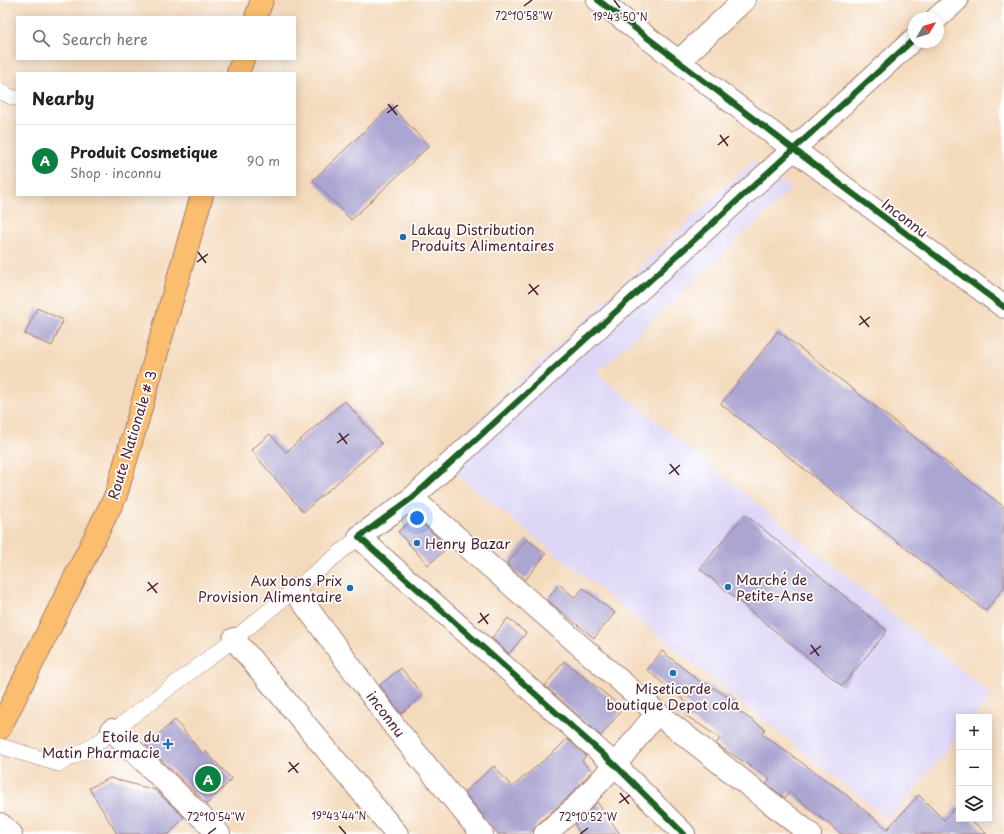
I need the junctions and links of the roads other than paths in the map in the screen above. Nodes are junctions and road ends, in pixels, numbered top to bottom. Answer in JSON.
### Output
{"nodes":[{"id":1,"x":262,"y":0,"type":"edge"},
{"id":2,"x":598,"y":0,"type":"edge"},
{"id":3,"x":743,"y":0,"type":"edge"},
{"id":4,"x":957,"y":0,"type":"edge"},
{"id":5,"x":944,"y":12,"type":"edge"},
{"id":6,"x":256,"y":16,"type":"edge"},
{"id":7,"x":908,"y":44,"type":"edge"},
{"id":8,"x":242,"y":60,"type":"edge"},
{"id":9,"x":678,"y":61,"type":"junction"},
{"id":10,"x":238,"y":72,"type":"edge"},
{"id":11,"x":0,"y":91,"type":"edge"},
{"id":12,"x":16,"y":98,"type":"edge"},
{"id":13,"x":792,"y":148,"type":"junction"},
{"id":14,"x":202,"y":196,"type":"edge"},
{"id":15,"x":1004,"y":306,"type":"edge"},
{"id":16,"x":412,"y":498,"type":"junction"},
{"id":17,"x":359,"y":537,"type":"junction"},
{"id":18,"x":294,"y":590,"type":"junction"},
{"id":19,"x":234,"y":639,"type":"junction"},
{"id":20,"x":657,"y":713,"type":"junction"},
{"id":21,"x":0,"y":728,"type":"edge"},
{"id":22,"x":112,"y":730,"type":"junction"},
{"id":23,"x":0,"y":746,"type":"edge"},
{"id":24,"x":615,"y":765,"type":"junction"},
{"id":25,"x":0,"y":824,"type":"edge"},
{"id":26,"x":10,"y":834,"type":"edge"},
{"id":27,"x":219,"y":834,"type":"edge"},
{"id":28,"x":397,"y":834,"type":"edge"},
{"id":29,"x":482,"y":834,"type":"edge"},
{"id":30,"x":545,"y":834,"type":"edge"},
{"id":31,"x":684,"y":834,"type":"edge"},
{"id":32,"x":810,"y":834,"type":"edge"}],
"edges":[{"from":1,"to":6,"type":"main road"},
{"from":2,"to":9,"type":"street","name":"Inconnu"},
{"from":3,"to":9,"type":"street"},
{"from":4,"to":5,"type":"street"},
{"from":7,"to":13,"type":"street"},
{"from":8,"to":10,"type":"main road"},
{"from":9,"to":13,"type":"street","name":"Inconnu"},
{"from":11,"to":12,"type":"lane"},
{"from":13,"to":15,"type":"street","name":"Inconnu"},
{"from":13,"to":16,"type":"street"},
{"from":14,"to":21,"type":"main road","name":"Route Nationale # 3"},
{"from":16,"to":17,"type":"street"},
{"from":16,"to":20,"type":"street"},
{"from":17,"to":18,"type":"lane"},
{"from":17,"to":24,"type":"street"},
{"from":18,"to":19,"type":"lane"},
{"from":18,"to":29,"type":"street","name":"inconnu"},
{"from":19,"to":22,"type":"lane"},
{"from":19,"to":28,"type":"street"},
{"from":20,"to":24,"type":"street"},
{"from":20,"to":32,"type":"street"},
{"from":22,"to":23,"type":"lane"},
{"from":22,"to":27,"type":"street"},
{"from":24,"to":30,"type":"street"},
{"from":24,"to":31,"type":"street"},
{"from":25,"to":26,"type":"street"}]}
